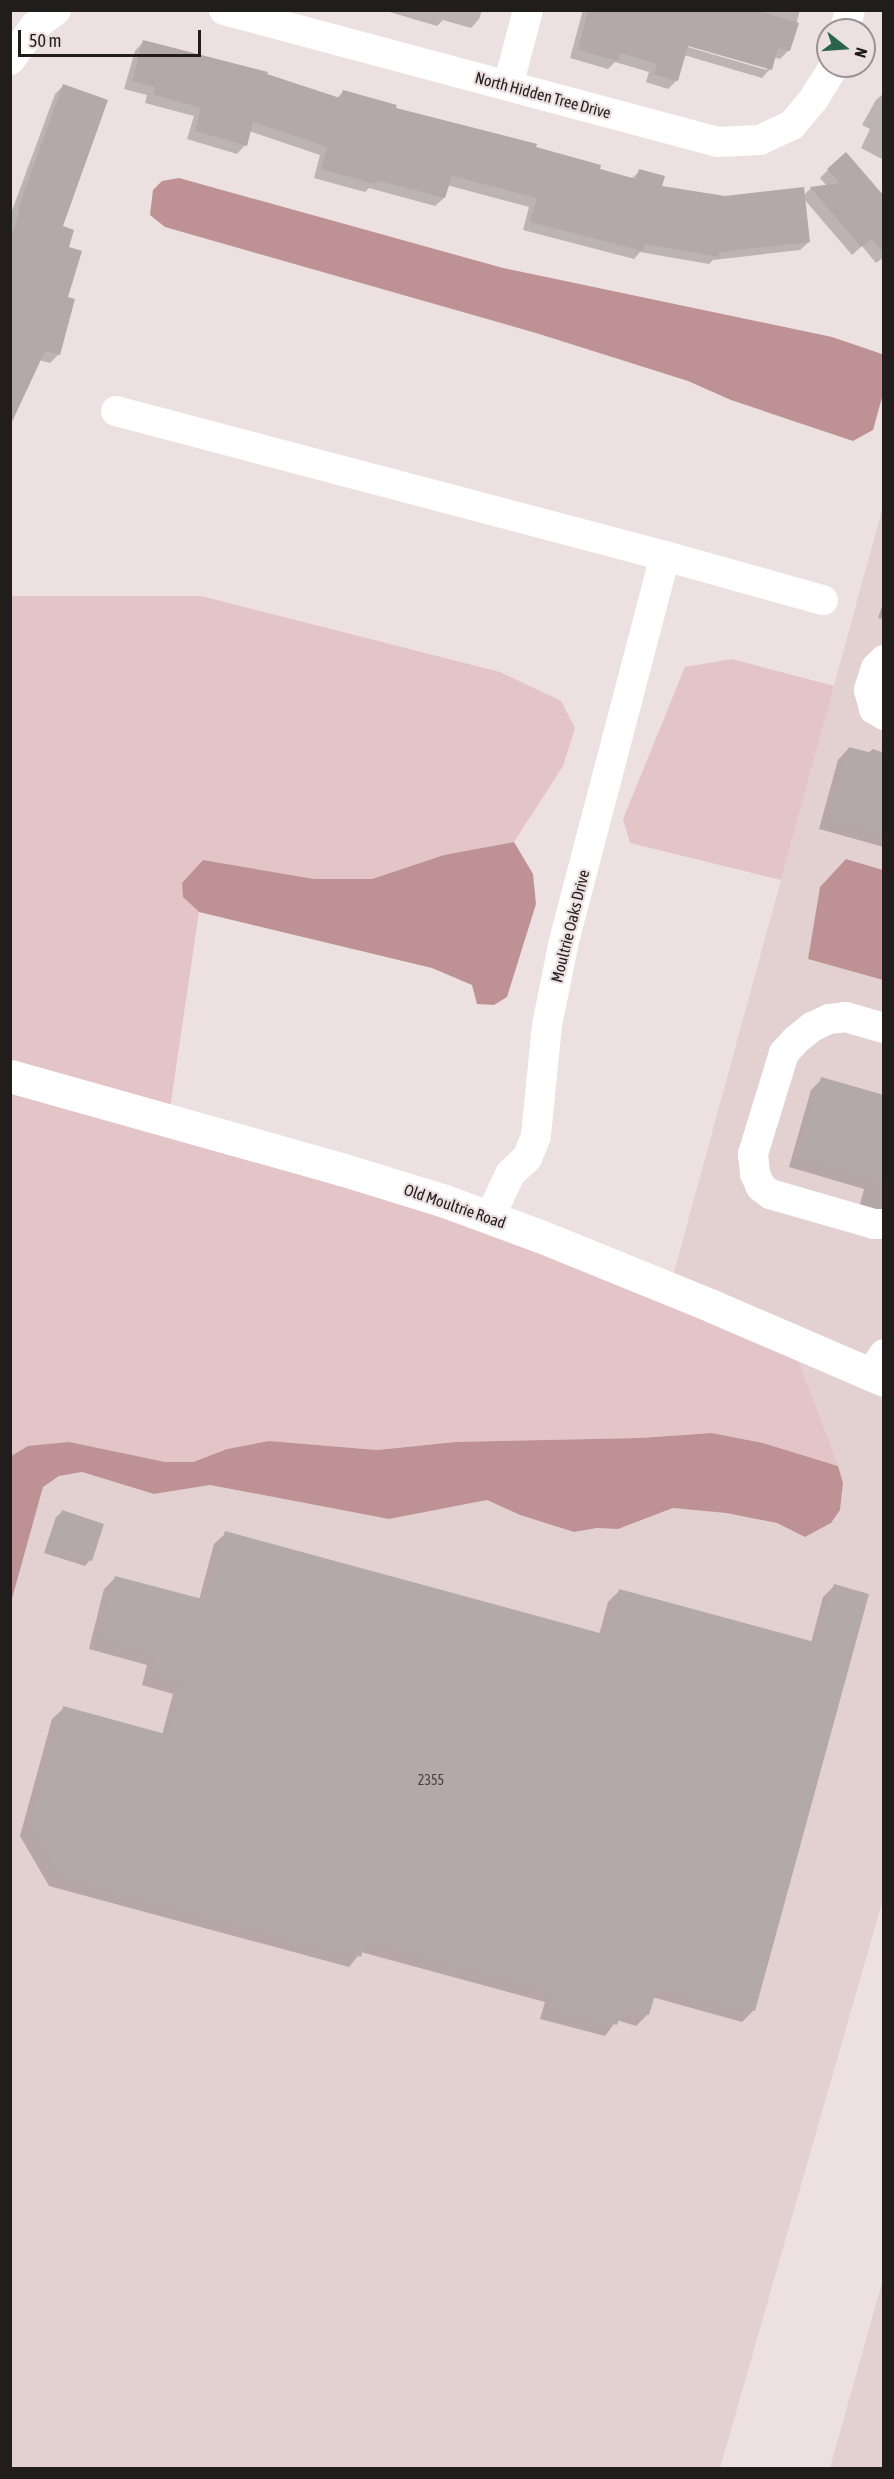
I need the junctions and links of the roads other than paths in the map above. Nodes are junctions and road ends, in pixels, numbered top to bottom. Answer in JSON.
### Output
{"nodes":[{"id":1,"x":56,"y":10,"type":"edge"},
{"id":2,"x":224,"y":10,"type":"edge"},
{"id":3,"x":528,"y":10,"type":"edge"},
{"id":4,"x":10,"y":60,"type":"edge"},
{"id":5,"x":827,"y":78,"type":"edge"},
{"id":6,"x":508,"y":86,"type":"junction"},
{"id":7,"x":116,"y":411,"type":"dead end"},
{"id":8,"x":665,"y":556,"type":"junction"},
{"id":9,"x":823,"y":600,"type":"dead end"},
{"id":10,"x":884,"y":660,"type":"edge"},
{"id":11,"x":884,"y":715,"type":"edge"},
{"id":12,"x":884,"y":1028,"type":"edge"},
{"id":13,"x":10,"y":1076,"type":"edge"},
{"id":14,"x":490,"y":1217,"type":"junction"},
{"id":15,"x":884,"y":1224,"type":"edge"},
{"id":16,"x":879,"y":1370,"type":"edge"}],
"edges":[{"from":1,"to":4,"type":"street"},
{"from":2,"to":6,"type":"street","name":"North Hidden Tree Drive"},
{"from":3,"to":6,"type":"street"},
{"from":5,"to":6,"type":"street","name":"North Hidden Tree Drive"},
{"from":7,"to":8,"type":"street"},
{"from":8,"to":9,"type":"street"},
{"from":8,"to":14,"type":"street","name":"Moultrie Oaks Drive"},
{"from":10,"to":11,"type":"street"},
{"from":12,"to":15,"type":"street"},
{"from":13,"to":14,"type":"main road","name":"Old Moultrie Road"},
{"from":14,"to":16,"type":"main road","name":"Old Moultrie Road"}]}
